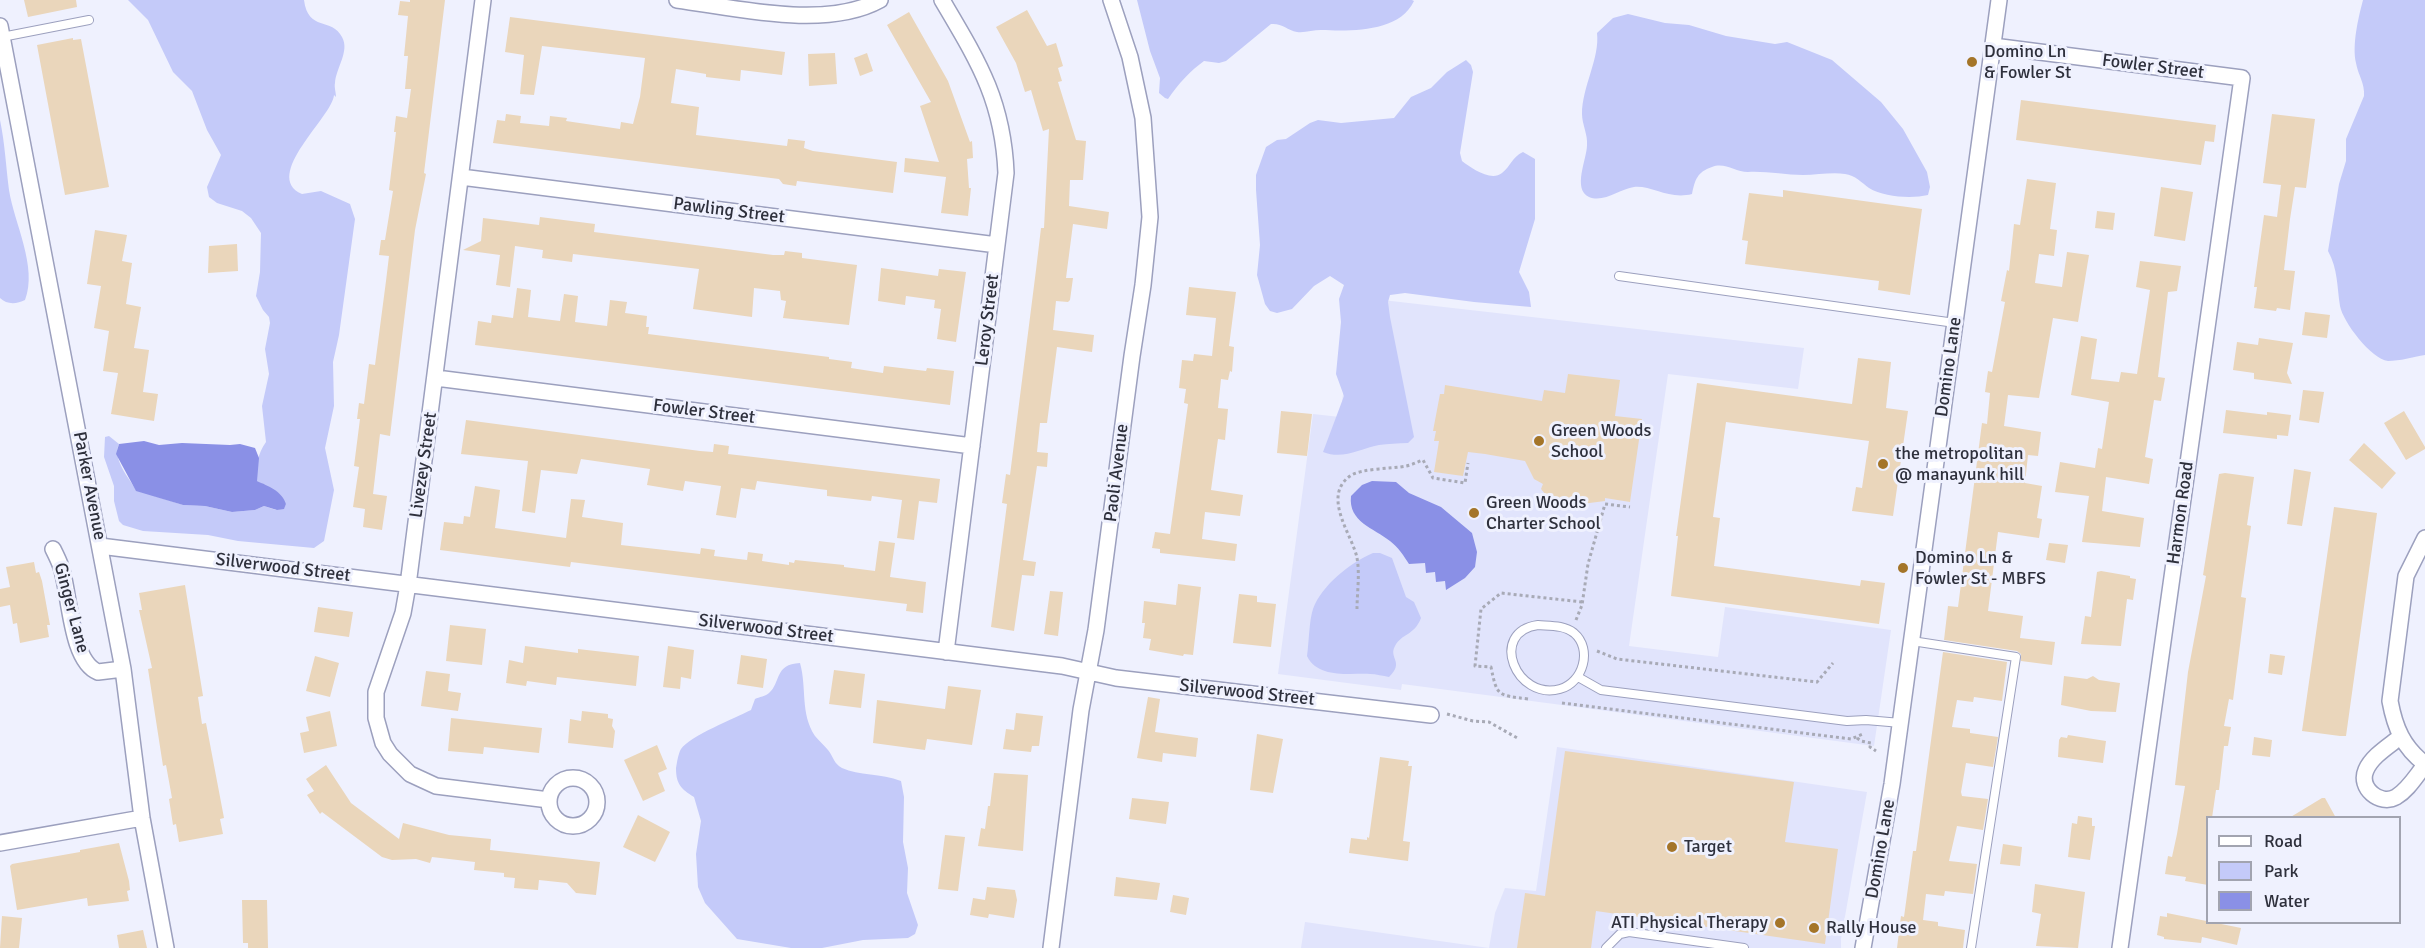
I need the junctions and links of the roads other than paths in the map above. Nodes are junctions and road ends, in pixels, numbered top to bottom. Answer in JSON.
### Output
{"nodes":[{"id":1,"x":483,"y":0,"type":"edge"},
{"id":2,"x":677,"y":0,"type":"edge"},
{"id":3,"x":880,"y":0,"type":"edge"},
{"id":4,"x":942,"y":0,"type":"edge"},
{"id":5,"x":1111,"y":0,"type":"edge"},
{"id":6,"x":1999,"y":0,"type":"edge"},
{"id":7,"x":88,"y":20,"type":"dead end"},
{"id":8,"x":1,"y":32,"type":"edge"},
{"id":9,"x":1993,"y":46,"type":"junction"},
{"id":10,"x":3,"y":56,"type":"edge"},
{"id":11,"x":2242,"y":78,"type":"joint"},
{"id":12,"x":461,"y":177,"type":"junction"},
{"id":13,"x":997,"y":245,"type":"junction"},
{"id":14,"x":1619,"y":276,"type":"dead end"},
{"id":15,"x":1955,"y":323,"type":"junction"},
{"id":16,"x":436,"y":378,"type":"junction"},
{"id":17,"x":972,"y":446,"type":"junction"},
{"id":18,"x":2425,"y":538,"type":"edge"},
{"id":19,"x":100,"y":546,"type":"junction"},
{"id":20,"x":53,"y":549,"type":"dead end"},
{"id":21,"x":408,"y":585,"type":"junction"},
{"id":22,"x":1912,"y":642,"type":"junction"},
{"id":23,"x":946,"y":652,"type":"junction"},
{"id":24,"x":123,"y":669,"type":"junction"},
{"id":25,"x":1088,"y":672,"type":"junction"},
{"id":26,"x":1578,"y":677,"type":"junction"},
{"id":27,"x":1431,"y":715,"type":"road end"},
{"id":28,"x":1901,"y":723,"type":"junction"},
{"id":29,"x":2400,"y":737,"type":"junction"},
{"id":30,"x":2425,"y":764,"type":"edge"},
{"id":31,"x":549,"y":800,"type":"dead end"},
{"id":32,"x":142,"y":818,"type":"junction"},
{"id":33,"x":0,"y":843,"type":"edge"},
{"id":34,"x":166,"y":948,"type":"edge"},
{"id":35,"x":1051,"y":948,"type":"edge"},
{"id":36,"x":1606,"y":948,"type":"edge"},
{"id":37,"x":1744,"y":948,"type":"edge"},
{"id":38,"x":1863,"y":948,"type":"edge"},
{"id":39,"x":1971,"y":948,"type":"edge"},
{"id":40,"x":2120,"y":948,"type":"edge"}],
"edges":[{"from":1,"to":12,"type":"street","name":"Livezey Street"},
{"from":2,"to":3,"type":"street"},
{"from":4,"to":13,"type":"street","name":"Leroy Street"},
{"from":5,"to":25,"type":"street","name":"Paoli Avenue"},
{"from":6,"to":9,"type":"street","name":"Domino Lane"},
{"from":7,"to":8,"type":"lane"},
{"from":8,"to":10,"type":"street","name":"Parker Avenue"},
{"from":9,"to":11,"type":"street","name":"Fowler Street"},
{"from":9,"to":15,"type":"street","name":"Domino Lane"},
{"from":10,"to":19,"type":"street","name":"Parker Avenue"},
{"from":11,"to":40,"type":"street","name":"Harmon Road"},
{"from":12,"to":13,"type":"street","name":"Pawling Street"},
{"from":12,"to":16,"type":"street","name":"Livezey Street"},
{"from":13,"to":17,"type":"street","name":"Leroy Street"},
{"from":14,"to":15,"type":"lane"},
{"from":15,"to":22,"type":"street","name":"Domino Lane"},
{"from":16,"to":17,"type":"street","name":"Fowler Street"},
{"from":16,"to":21,"type":"street","name":"Livezey Street"},
{"from":17,"to":23,"type":"street","name":"Leroy Street"},
{"from":18,"to":29,"type":"street"},
{"from":19,"to":21,"type":"street","name":"Silverwood Street"},
{"from":19,"to":24,"type":"street","name":"Parker Avenue"},
{"from":20,"to":24,"type":"street","name":"Ginger Lane"},
{"from":21,"to":23,"type":"street","name":"Silverwood Street"},
{"from":21,"to":31,"type":"street","name":"Livezey Street"},
{"from":22,"to":28,"type":"street","name":"Domino Lane"},
{"from":22,"to":39,"type":"lane"},
{"from":23,"to":25,"type":"street","name":"Silverwood Street"},
{"from":24,"to":32,"type":"street","name":"Parker Avenue"},
{"from":25,"to":27,"type":"street","name":"Silverwood Street"},
{"from":25,"to":35,"type":"street","name":"Paoli Avenue"},
{"from":26,"to":26,"type":"lane"},
{"from":26,"to":28,"type":"lane"},
{"from":28,"to":38,"type":"street","name":"Domino Lane"},
{"from":29,"to":30,"type":"street"},
{"from":29,"to":30,"type":"street"},
{"from":32,"to":33,"type":"street"},
{"from":32,"to":34,"type":"street","name":"Parker Avenue"},
{"from":36,"to":37,"type":"lane"}]}
